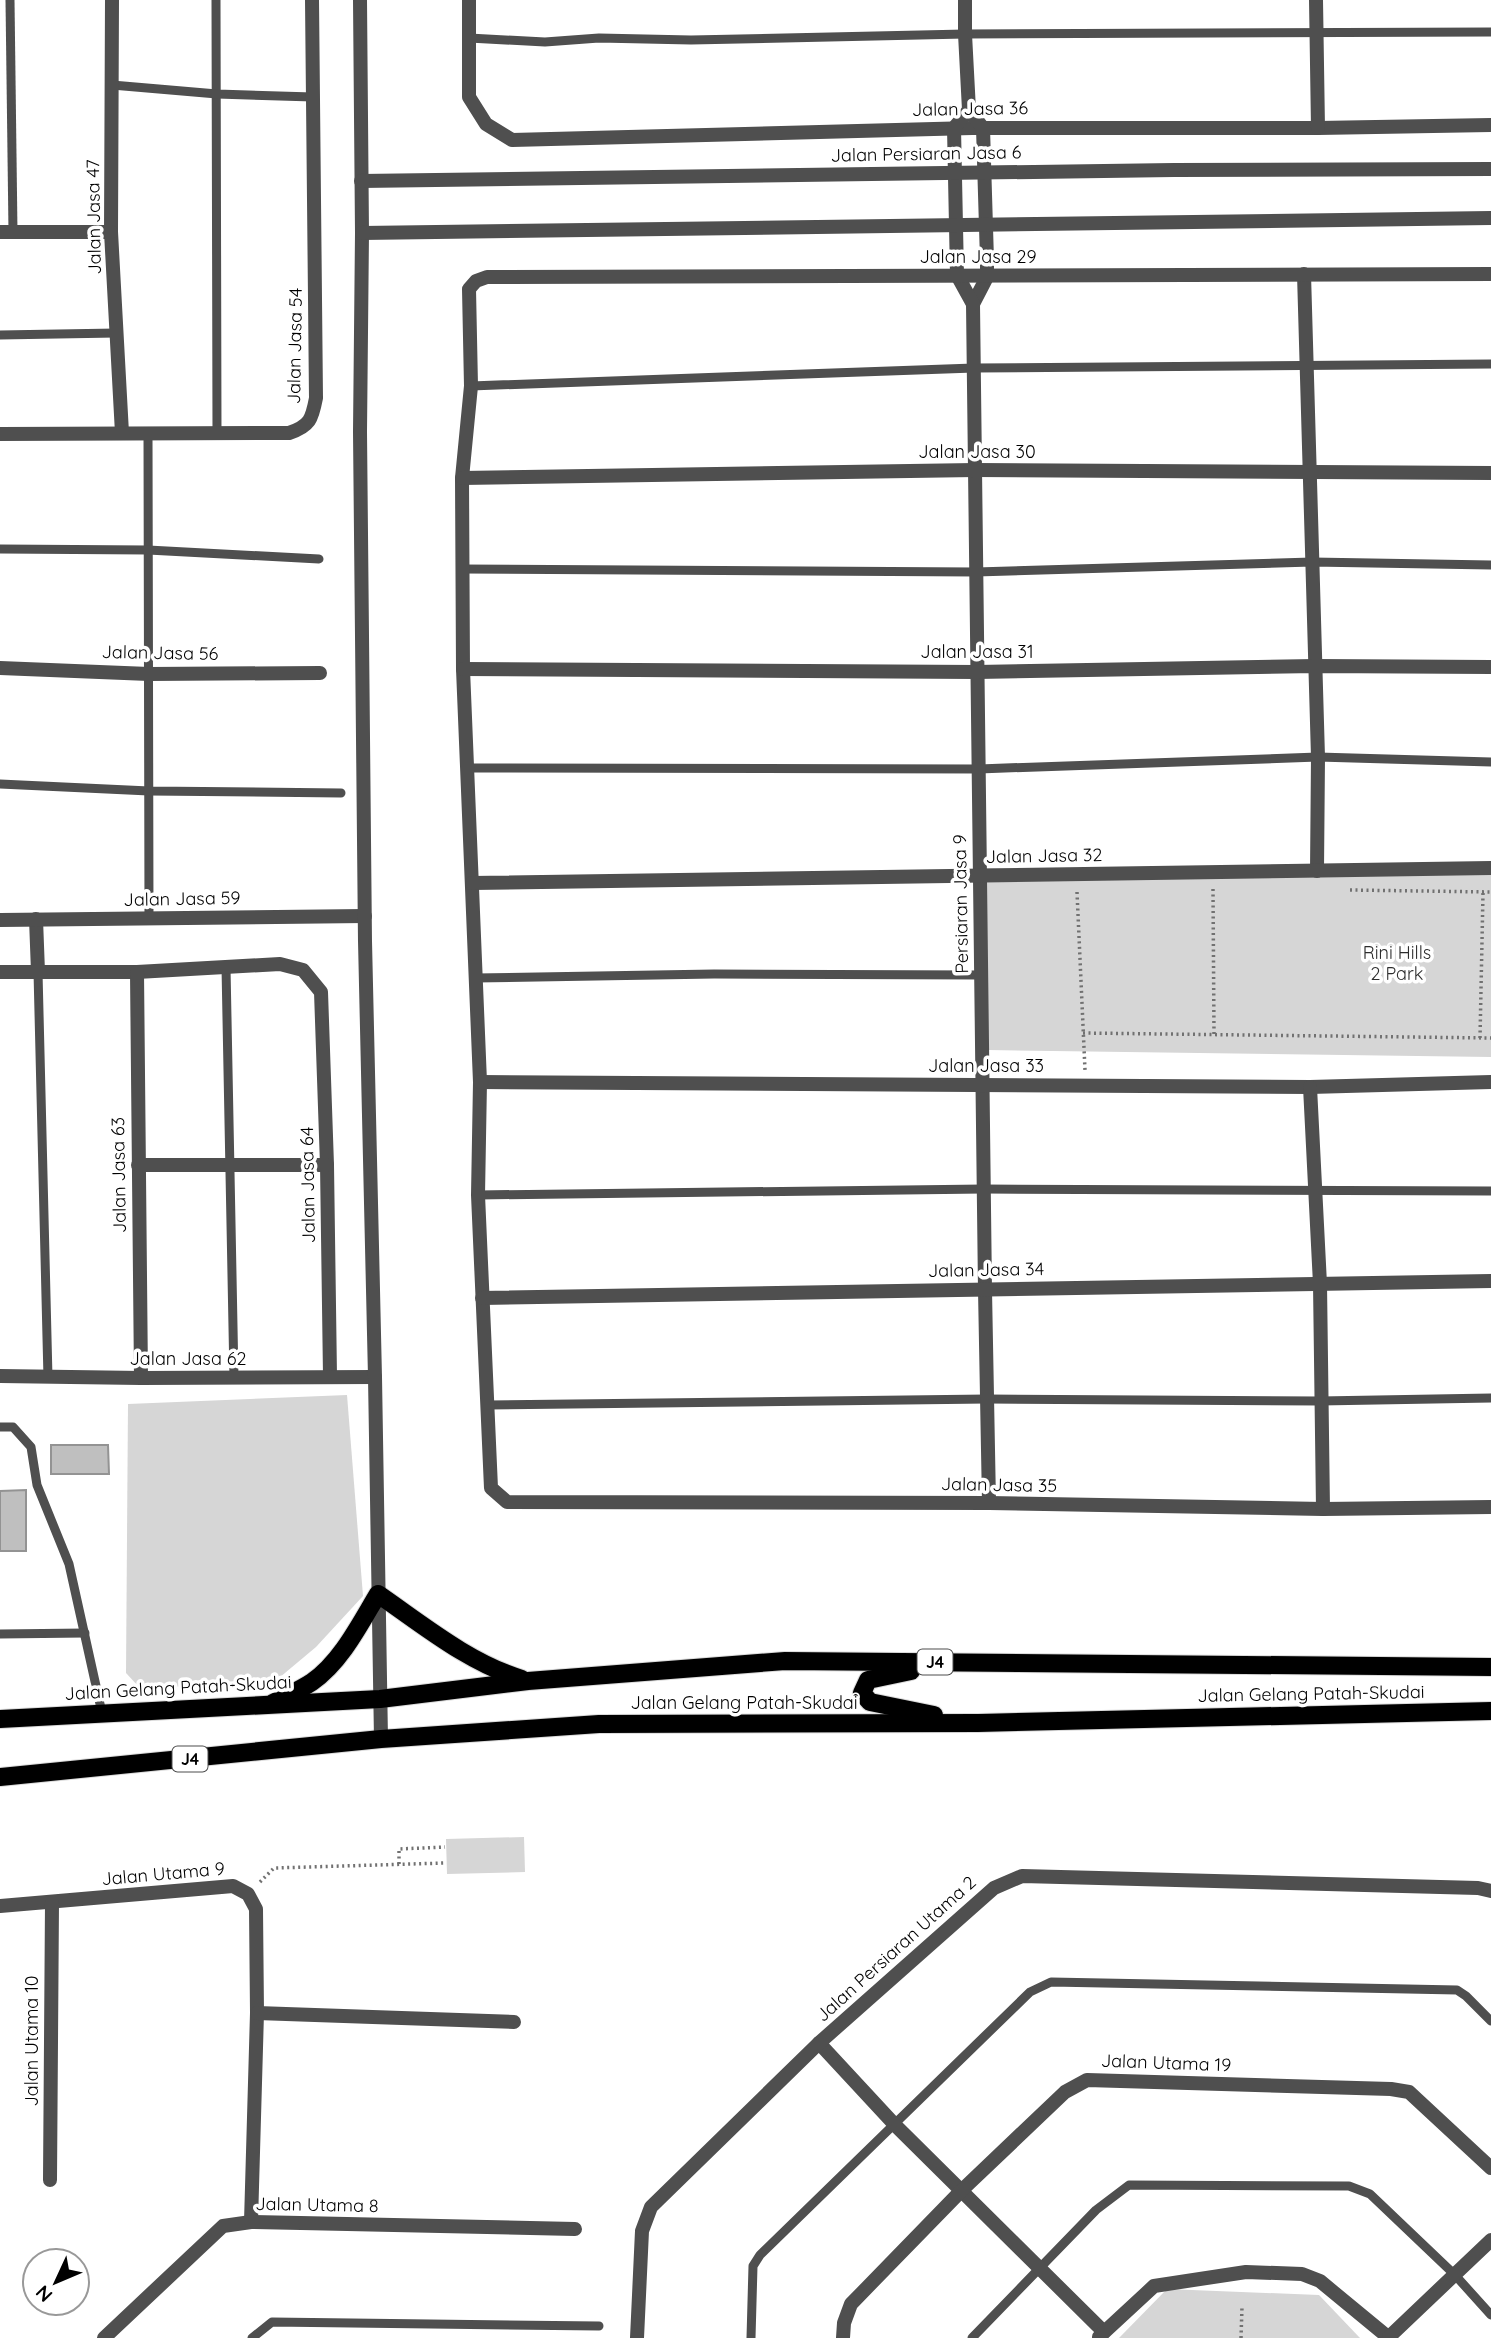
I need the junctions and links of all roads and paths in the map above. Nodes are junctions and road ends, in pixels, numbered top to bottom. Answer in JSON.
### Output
{"nodes":[{"id":1,"x":10,"y":0,"type":"edge"},
{"id":2,"x":112,"y":0,"type":"edge"},
{"id":3,"x":216,"y":0,"type":"edge"},
{"id":4,"x":312,"y":0,"type":"edge"},
{"id":5,"x":360,"y":0,"type":"edge"},
{"id":6,"x":469,"y":0,"type":"edge"},
{"id":7,"x":965,"y":0,"type":"edge"},
{"id":8,"x":1316,"y":0,"type":"edge"},
{"id":9,"x":1316,"y":32,"type":"junction"},
{"id":10,"x":1491,"y":33,"type":"edge"},
{"id":11,"x":965,"y":34,"type":"junction"},
{"id":12,"x":469,"y":38,"type":"junction"},
{"id":13,"x":112,"y":85,"type":"junction"},
{"id":14,"x":217,"y":94,"type":"junction"},
{"id":15,"x":313,"y":97,"type":"junction"},
{"id":16,"x":969,"y":110,"type":"junction"},
{"id":17,"x":1491,"y":125,"type":"edge"},
{"id":18,"x":954,"y":128,"type":"junction"},
{"id":19,"x":983,"y":128,"type":"junction"},
{"id":20,"x":1318,"y":128,"type":"junction"},
{"id":21,"x":1491,"y":169,"type":"edge"},
{"id":22,"x":956,"y":173,"type":"junction"},
{"id":23,"x":985,"y":173,"type":"junction"},
{"id":24,"x":361,"y":181,"type":"junction"},
{"id":25,"x":1491,"y":218,"type":"edge"},
{"id":26,"x":986,"y":224,"type":"junction"},
{"id":27,"x":957,"y":225,"type":"junction"},
{"id":28,"x":6,"y":232,"type":"edge"},
{"id":29,"x":111,"y":232,"type":"junction"},
{"id":30,"x":362,"y":233,"type":"junction"},
{"id":31,"x":1304,"y":274,"type":"junction"},
{"id":32,"x":1491,"y":274,"type":"edge"},
{"id":33,"x":957,"y":275,"type":"junction"},
{"id":34,"x":987,"y":277,"type":"junction"},
{"id":35,"x":974,"y":304,"type":"junction"},
{"id":36,"x":116,"y":333,"type":"junction"},
{"id":37,"x":0,"y":335,"type":"edge"},
{"id":38,"x":1306,"y":364,"type":"junction"},
{"id":39,"x":1491,"y":364,"type":"edge"},
{"id":40,"x":974,"y":368,"type":"junction"},
{"id":41,"x":471,"y":386,"type":"junction"},
{"id":42,"x":122,"y":433,"type":"junction"},
{"id":43,"x":148,"y":433,"type":"junction"},
{"id":44,"x":216,"y":433,"type":"junction"},
{"id":45,"x":0,"y":434,"type":"edge"},
{"id":46,"x":975,"y":470,"type":"junction"},
{"id":47,"x":1491,"y":473,"type":"edge"},
{"id":48,"x":1310,"y":474,"type":"junction"},
{"id":49,"x":463,"y":478,"type":"junction"},
{"id":50,"x":0,"y":549,"type":"edge"},
{"id":51,"x":148,"y":550,"type":"junction"},
{"id":52,"x":318,"y":559,"type":"dead end"},
{"id":53,"x":1312,"y":562,"type":"junction"},
{"id":54,"x":1491,"y":565,"type":"edge"},
{"id":55,"x":463,"y":569,"type":"junction"},
{"id":56,"x":976,"y":572,"type":"junction"},
{"id":57,"x":1315,"y":666,"type":"junction"},
{"id":58,"x":1491,"y":667,"type":"edge"},
{"id":59,"x":0,"y":668,"type":"edge"},
{"id":60,"x":463,"y":669,"type":"junction"},
{"id":61,"x":977,"y":672,"type":"junction"},
{"id":62,"x":320,"y":673,"type":"dead end"},
{"id":63,"x":149,"y":674,"type":"junction"},
{"id":64,"x":1318,"y":757,"type":"junction"},
{"id":65,"x":1491,"y":762,"type":"edge"},
{"id":66,"x":466,"y":768,"type":"junction"},
{"id":67,"x":979,"y":769,"type":"junction"},
{"id":68,"x":0,"y":784,"type":"edge"},
{"id":69,"x":149,"y":792,"type":"junction"},
{"id":70,"x":341,"y":793,"type":"dead end"},
{"id":71,"x":1491,"y":869,"type":"edge"},
{"id":72,"x":1317,"y":871,"type":"junction"},
{"id":73,"x":980,"y":876,"type":"junction"},
{"id":74,"x":472,"y":883,"type":"junction"},
{"id":75,"x":1077,"y":885,"type":"dead end"},
{"id":76,"x":1213,"y":887,"type":"dead end"},
{"id":77,"x":1348,"y":890,"type":"dead end"},
{"id":78,"x":1483,"y":892,"type":"junction"},
{"id":79,"x":1491,"y":892,"type":"edge"},
{"id":80,"x":365,"y":916,"type":"junction"},
{"id":81,"x":149,"y":918,"type":"junction"},
{"id":82,"x":36,"y":919,"type":"junction"},
{"id":83,"x":0,"y":920,"type":"edge"},
{"id":84,"x":226,"y":967,"type":"junction"},
{"id":85,"x":0,"y":972,"type":"edge"},
{"id":86,"x":38,"y":972,"type":"junction"},
{"id":87,"x":137,"y":972,"type":"junction"},
{"id":88,"x":981,"y":975,"type":"junction"},
{"id":89,"x":475,"y":978,"type":"junction"},
{"id":90,"x":1083,"y":1033,"type":"junction"},
{"id":91,"x":1214,"y":1034,"type":"junction"},
{"id":92,"x":1480,"y":1038,"type":"junction"},
{"id":93,"x":1491,"y":1038,"type":"edge"},
{"id":94,"x":480,"y":1082,"type":"junction"},
{"id":95,"x":1491,"y":1082,"type":"edge"},
{"id":96,"x":982,"y":1086,"type":"junction"},
{"id":97,"x":1086,"y":1086,"type":"junction"},
{"id":98,"x":1310,"y":1087,"type":"junction"},
{"id":99,"x":138,"y":1165,"type":"junction"},
{"id":100,"x":327,"y":1165,"type":"junction"},
{"id":101,"x":229,"y":1166,"type":"junction"},
{"id":102,"x":984,"y":1189,"type":"junction"},
{"id":103,"x":1316,"y":1191,"type":"junction"},
{"id":104,"x":1491,"y":1191,"type":"edge"},
{"id":105,"x":478,"y":1195,"type":"junction"},
{"id":106,"x":1491,"y":1281,"type":"edge"},
{"id":107,"x":1320,"y":1284,"type":"junction"},
{"id":108,"x":985,"y":1290,"type":"junction"},
{"id":109,"x":482,"y":1298,"type":"junction"},
{"id":110,"x":0,"y":1376,"type":"edge"},
{"id":111,"x":330,"y":1377,"type":"junction"},
{"id":112,"x":375,"y":1377,"type":"junction"},
{"id":113,"x":48,"y":1378,"type":"junction"},
{"id":114,"x":141,"y":1378,"type":"junction"},
{"id":115,"x":234,"y":1378,"type":"junction"},
{"id":116,"x":1491,"y":1398,"type":"edge"},
{"id":117,"x":987,"y":1399,"type":"junction"},
{"id":118,"x":1320,"y":1401,"type":"junction"},
{"id":119,"x":488,"y":1405,"type":"junction"},
{"id":120,"x":0,"y":1427,"type":"edge"},
{"id":121,"x":989,"y":1503,"type":"junction"},
{"id":122,"x":1491,"y":1507,"type":"edge"},
{"id":123,"x":1324,"y":1510,"type":"junction"},
{"id":124,"x":378,"y":1594,"type":"junction"},
{"id":125,"x":85,"y":1633,"type":"junction"},
{"id":126,"x":0,"y":1634,"type":"edge"},
{"id":127,"x":972,"y":1663,"type":"junction"},
{"id":128,"x":1491,"y":1667,"type":"edge"},
{"id":129,"x":528,"y":1681,"type":"junction"},
{"id":130,"x":380,"y":1699,"type":"junction"},
{"id":131,"x":268,"y":1706,"type":"junction"},
{"id":132,"x":1491,"y":1711,"type":"edge"},
{"id":133,"x":102,"y":1713,"type":"junction"},
{"id":134,"x":0,"y":1719,"type":"edge"},
{"id":135,"x":978,"y":1723,"type":"junction"},
{"id":136,"x":381,"y":1740,"type":"junction"},
{"id":137,"x":0,"y":1777,"type":"edge"},
{"id":138,"x":446,"y":1847,"type":"dead end"},
{"id":139,"x":444,"y":1863,"type":"dead end"},
{"id":140,"x":400,"y":1864,"type":"junction"},
{"id":141,"x":1491,"y":1891,"type":"edge"},
{"id":142,"x":248,"y":1894,"type":"junction"},
{"id":143,"x":52,"y":1903,"type":"junction"},
{"id":144,"x":0,"y":1906,"type":"edge"},
{"id":145,"x":257,"y":2013,"type":"junction"},
{"id":146,"x":1491,"y":2021,"type":"edge"},
{"id":147,"x":514,"y":2022,"type":"dead end"},
{"id":148,"x":819,"y":2043,"type":"junction"},
{"id":149,"x":895,"y":2126,"type":"junction"},
{"id":150,"x":1491,"y":2168,"type":"edge"},
{"id":151,"x":50,"y":2180,"type":"dead end"},
{"id":152,"x":961,"y":2191,"type":"junction"},
{"id":153,"x":251,"y":2222,"type":"junction"},
{"id":154,"x":575,"y":2229,"type":"dead end"},
{"id":155,"x":1491,"y":2240,"type":"edge"},
{"id":156,"x":1040,"y":2268,"type":"junction"},
{"id":157,"x":1455,"y":2275,"type":"junction"},
{"id":158,"x":1242,"y":2307,"type":"dead end"},
{"id":159,"x":1491,"y":2315,"type":"edge"},
{"id":160,"x":599,"y":2326,"type":"dead end"},
{"id":161,"x":1101,"y":2335,"type":"edge"},
{"id":162,"x":104,"y":2338,"type":"edge"},
{"id":163,"x":252,"y":2338,"type":"edge"},
{"id":164,"x":637,"y":2338,"type":"edge"},
{"id":165,"x":751,"y":2338,"type":"edge"},
{"id":166,"x":843,"y":2338,"type":"edge"},
{"id":167,"x":972,"y":2338,"type":"edge"},
{"id":168,"x":1241,"y":2338,"type":"edge"},
{"id":169,"x":1389,"y":2338,"type":"edge"}],
"edges":[{"from":1,"to":28,"type":"lane"},
{"from":2,"to":13,"type":"street","name":"Jalan Jasa 47"},
{"from":3,"to":14,"type":"lane"},
{"from":4,"to":15,"type":"street","name":"Jalan Jasa 54"},
{"from":5,"to":24,"type":"street"},
{"from":6,"to":12,"type":"street"},
{"from":7,"to":11,"type":"street"},
{"from":8,"to":9,"type":"street"},
{"from":9,"to":10,"type":"lane"},
{"from":9,"to":11,"type":"lane"},
{"from":9,"to":20,"type":"street"},
{"from":11,"to":12,"type":"lane"},
{"from":11,"to":16,"type":"street"},
{"from":12,"to":18,"type":"street","name":"Jalan Jasa 36"},
{"from":13,"to":14,"type":"lane"},
{"from":13,"to":29,"type":"street","name":"Jalan Jasa 47"},
{"from":14,"to":15,"type":"lane"},
{"from":14,"to":44,"type":"lane"},
{"from":15,"to":44,"type":"street","name":"Jalan Jasa 54"},
{"from":16,"to":18,"type":"street"},
{"from":16,"to":19,"type":"street"},
{"from":17,"to":20,"type":"street","name":"Jalan Jasa 36"},
{"from":18,"to":19,"type":"street","name":"Jalan Jasa 36"},
{"from":18,"to":22,"type":"street"},
{"from":19,"to":20,"type":"street","name":"Jalan Jasa 36"},
{"from":19,"to":23,"type":"street","name":"Persiaran Jasa 9"},
{"from":21,"to":23,"type":"street","name":"Jalan Persiaran Jasa 6"},
{"from":22,"to":23,"type":"street","name":"Jalan Persiaran Jasa 6"},
{"from":22,"to":24,"type":"street","name":"Jalan Persiaran Jasa 6"},
{"from":22,"to":27,"type":"street"},
{"from":23,"to":26,"type":"street","name":"Persiaran Jasa 9"},
{"from":24,"to":30,"type":"street"},
{"from":25,"to":26,"type":"street"},
{"from":26,"to":27,"type":"street"},
{"from":26,"to":34,"type":"street","name":"Persiaran Jasa 9"},
{"from":27,"to":30,"type":"street"},
{"from":27,"to":33,"type":"street"},
{"from":28,"to":29,"type":"street"},
{"from":29,"to":36,"type":"street","name":"Jalan Jasa 47"},
{"from":30,"to":80,"type":"street"},
{"from":31,"to":32,"type":"street","name":"Jalan Jasa 29"},
{"from":31,"to":34,"type":"street","name":"Jalan Jasa 29"},
{"from":31,"to":38,"type":"street"},
{"from":33,"to":34,"type":"street","name":"Jalan Jasa 29"},
{"from":33,"to":35,"type":"street"},
{"from":33,"to":41,"type":"street","name":"Jalan Jasa 29"},
{"from":34,"to":35,"type":"street","name":"Persiaran Jasa 9"},
{"from":35,"to":40,"type":"street","name":"Persiaran Jasa 9"},
{"from":36,"to":37,"type":"lane"},
{"from":36,"to":42,"type":"street","name":"Jalan Jasa 47"},
{"from":38,"to":39,"type":"lane"},
{"from":38,"to":40,"type":"lane"},
{"from":38,"to":48,"type":"street"},
{"from":40,"to":41,"type":"lane"},
{"from":40,"to":46,"type":"street","name":"Persiaran Jasa 9"},
{"from":41,"to":49,"type":"street"},
{"from":42,"to":43,"type":"street","name":"Jalan Jasa 54"},
{"from":42,"to":45,"type":"street","name":"Jalan Jasa 54"},
{"from":43,"to":44,"type":"street","name":"Jalan Jasa 54"},
{"from":43,"to":51,"type":"lane"},
{"from":46,"to":48,"type":"street","name":"Jalan Jasa 30"},
{"from":46,"to":49,"type":"street","name":"Jalan Jasa 30"},
{"from":46,"to":56,"type":"street","name":"Persiaran Jasa 9"},
{"from":47,"to":48,"type":"street","name":"Jalan Jasa 30"},
{"from":48,"to":53,"type":"street"},
{"from":49,"to":55,"type":"street"},
{"from":50,"to":51,"type":"lane"},
{"from":51,"to":52,"type":"lane"},
{"from":51,"to":63,"type":"lane"},
{"from":53,"to":54,"type":"lane"},
{"from":53,"to":56,"type":"lane"},
{"from":53,"to":57,"type":"street"},
{"from":55,"to":56,"type":"lane"},
{"from":55,"to":60,"type":"street"},
{"from":56,"to":61,"type":"street","name":"Persiaran Jasa 9"},
{"from":57,"to":58,"type":"street","name":"Jalan Jasa 31"},
{"from":57,"to":61,"type":"street","name":"Jalan Jasa 31"},
{"from":57,"to":64,"type":"street"},
{"from":59,"to":63,"type":"street","name":"Jalan Jasa 56"},
{"from":60,"to":61,"type":"street","name":"Jalan Jasa 31"},
{"from":60,"to":66,"type":"street"},
{"from":61,"to":67,"type":"street","name":"Persiaran Jasa 9"},
{"from":62,"to":63,"type":"street","name":"Jalan Jasa 56"},
{"from":63,"to":69,"type":"lane"},
{"from":64,"to":65,"type":"lane"},
{"from":64,"to":67,"type":"lane"},
{"from":64,"to":72,"type":"street"},
{"from":66,"to":67,"type":"lane"},
{"from":66,"to":74,"type":"street"},
{"from":67,"to":73,"type":"street","name":"Persiaran Jasa 9"},
{"from":68,"to":69,"type":"lane"},
{"from":69,"to":70,"type":"lane"},
{"from":69,"to":81,"type":"lane"},
{"from":71,"to":72,"type":"street","name":"Jalan Jasa 32"},
{"from":72,"to":73,"type":"street","name":"Jalan Jasa 32"},
{"from":73,"to":74,"type":"street","name":"Jalan Jasa 32"},
{"from":73,"to":88,"type":"street","name":"Persiaran Jasa 9"},
{"from":74,"to":89,"type":"street"},
{"from":75,"to":90,"type":"path"},
{"from":76,"to":91,"type":"path"},
{"from":77,"to":78,"type":"path"},
{"from":78,"to":79,"type":"path"},
{"from":78,"to":92,"type":"path"},
{"from":80,"to":81,"type":"street","name":"Jalan Jasa 59"},
{"from":80,"to":112,"type":"street"},
{"from":81,"to":82,"type":"street","name":"Jalan Jasa 59"},
{"from":82,"to":83,"type":"street","name":"Jalan Jasa 59"},
{"from":82,"to":86,"type":"street"},
{"from":84,"to":87,"type":"street"},
{"from":84,"to":100,"type":"street","name":"Jalan Jasa 64"},
{"from":84,"to":101,"type":"lane"},
{"from":85,"to":86,"type":"street"},
{"from":86,"to":87,"type":"street"},
{"from":86,"to":113,"type":"lane"},
{"from":87,"to":99,"type":"street","name":"Jalan Jasa 63"},
{"from":88,"to":89,"type":"lane"},
{"from":88,"to":96,"type":"street","name":"Persiaran Jasa 9"},
{"from":89,"to":94,"type":"street"},
{"from":90,"to":91,"type":"path"},
{"from":90,"to":97,"type":"path"},
{"from":91,"to":92,"type":"path"},
{"from":92,"to":93,"type":"path"},
{"from":94,"to":96,"type":"street","name":"Jalan Jasa 33"},
{"from":94,"to":105,"type":"street"},
{"from":95,"to":98,"type":"street","name":"Jalan Jasa 33"},
{"from":96,"to":97,"type":"street","name":"Jalan Jasa 33"},
{"from":96,"to":102,"type":"street","name":"Persiaran Jasa 9"},
{"from":97,"to":98,"type":"street","name":"Jalan Jasa 33"},
{"from":98,"to":103,"type":"street"},
{"from":99,"to":101,"type":"street"},
{"from":99,"to":114,"type":"street","name":"Jalan Jasa 63"},
{"from":100,"to":101,"type":"street"},
{"from":100,"to":111,"type":"street","name":"Jalan Jasa 64"},
{"from":101,"to":115,"type":"lane"},
{"from":102,"to":103,"type":"lane"},
{"from":102,"to":105,"type":"lane"},
{"from":102,"to":108,"type":"street","name":"Persiaran Jasa 9"},
{"from":103,"to":104,"type":"lane"},
{"from":103,"to":107,"type":"street"},
{"from":105,"to":109,"type":"street"},
{"from":106,"to":107,"type":"street","name":"Jalan Jasa 34"},
{"from":107,"to":108,"type":"street","name":"Jalan Jasa 34"},
{"from":107,"to":118,"type":"street"},
{"from":108,"to":109,"type":"street","name":"Jalan Jasa 34"},
{"from":108,"to":117,"type":"street","name":"Persiaran Jasa 9"},
{"from":109,"to":119,"type":"street"},
{"from":110,"to":113,"type":"street","name":"Jalan Jasa 62"},
{"from":111,"to":112,"type":"street","name":"Jalan Jasa 62"},
{"from":111,"to":115,"type":"street","name":"Jalan Jasa 62"},
{"from":112,"to":124,"type":"street"},
{"from":113,"to":114,"type":"street","name":"Jalan Jasa 62"},
{"from":114,"to":115,"type":"street","name":"Jalan Jasa 62"},
{"from":116,"to":118,"type":"lane"},
{"from":117,"to":118,"type":"lane"},
{"from":117,"to":119,"type":"lane"},
{"from":117,"to":121,"type":"street","name":"Persiaran Jasa 9"},
{"from":118,"to":123,"type":"street"},
{"from":119,"to":121,"type":"street","name":"Jalan Jasa 35"},
{"from":120,"to":125,"type":"lane"},
{"from":121,"to":123,"type":"street","name":"Jalan Jasa 35"},
{"from":122,"to":123,"type":"street","name":"Jalan Jasa 35"},
{"from":124,"to":129,"type":"main road"},
{"from":124,"to":130,"type":"street"},
{"from":124,"to":131,"type":"main road"},
{"from":125,"to":126,"type":"lane"},
{"from":125,"to":133,"type":"lane"},
{"from":127,"to":128,"type":"main road","name":"Jalan Gelang Patah-Skudai","number":"J4"},
{"from":127,"to":129,"type":"main road","name":"Jalan Gelang Patah-Skudai","number":"J4"},
{"from":127,"to":135,"type":"main road"},
{"from":129,"to":130,"type":"main road","name":"Jalan Gelang Patah-Skudai","number":"J4"},
{"from":130,"to":131,"type":"main road","name":"Jalan Gelang Patah-Skudai","number":"J4"},
{"from":130,"to":136,"type":"street"},
{"from":131,"to":133,"type":"main road","name":"Jalan Gelang Patah-Skudai","number":"J4"},
{"from":132,"to":135,"type":"main road","name":"Jalan Gelang Patah-Skudai","number":"J4"},
{"from":133,"to":134,"type":"main road","name":"Jalan Gelang Patah-Skudai","number":"J4"},
{"from":135,"to":136,"type":"main road","name":"Jalan Gelang Patah-Skudai","number":"J4"},
{"from":136,"to":137,"type":"main road","name":"Jalan Gelang Patah-Skudai","number":"J4"},
{"from":138,"to":140,"type":"path"},
{"from":139,"to":140,"type":"path"},
{"from":140,"to":142,"type":"path"},
{"from":141,"to":148,"type":"street","name":"Jalan Persiaran Utama 2"},
{"from":142,"to":143,"type":"street","name":"Jalan Utama 9"},
{"from":142,"to":145,"type":"street"},
{"from":143,"to":144,"type":"street","name":"Jalan Utama 9"},
{"from":143,"to":151,"type":"street","name":"Jalan Utama 10"},
{"from":145,"to":147,"type":"street"},
{"from":145,"to":153,"type":"street"},
{"from":146,"to":149,"type":"lane"},
{"from":148,"to":149,"type":"street"},
{"from":148,"to":164,"type":"street","name":"Jalan Persiaran Utama 2"},
{"from":149,"to":152,"type":"street"},
{"from":149,"to":165,"type":"lane"},
{"from":150,"to":152,"type":"street","name":"Jalan Utama 19"},
{"from":152,"to":156,"type":"street"},
{"from":152,"to":166,"type":"street","name":"Jalan Utama 19"},
{"from":153,"to":154,"type":"street","name":"Jalan Utama 8"},
{"from":153,"to":162,"type":"street","name":"Jalan Utama 8"},
{"from":155,"to":157,"type":"street"},
{"from":156,"to":157,"type":"lane"},
{"from":156,"to":161,"type":"street"},
{"from":156,"to":167,"type":"lane"},
{"from":157,"to":159,"type":"lane"},
{"from":157,"to":169,"type":"street"},
{"from":158,"to":168,"type":"path"},
{"from":160,"to":163,"type":"lane"},
{"from":161,"to":169,"type":"street"}]}
